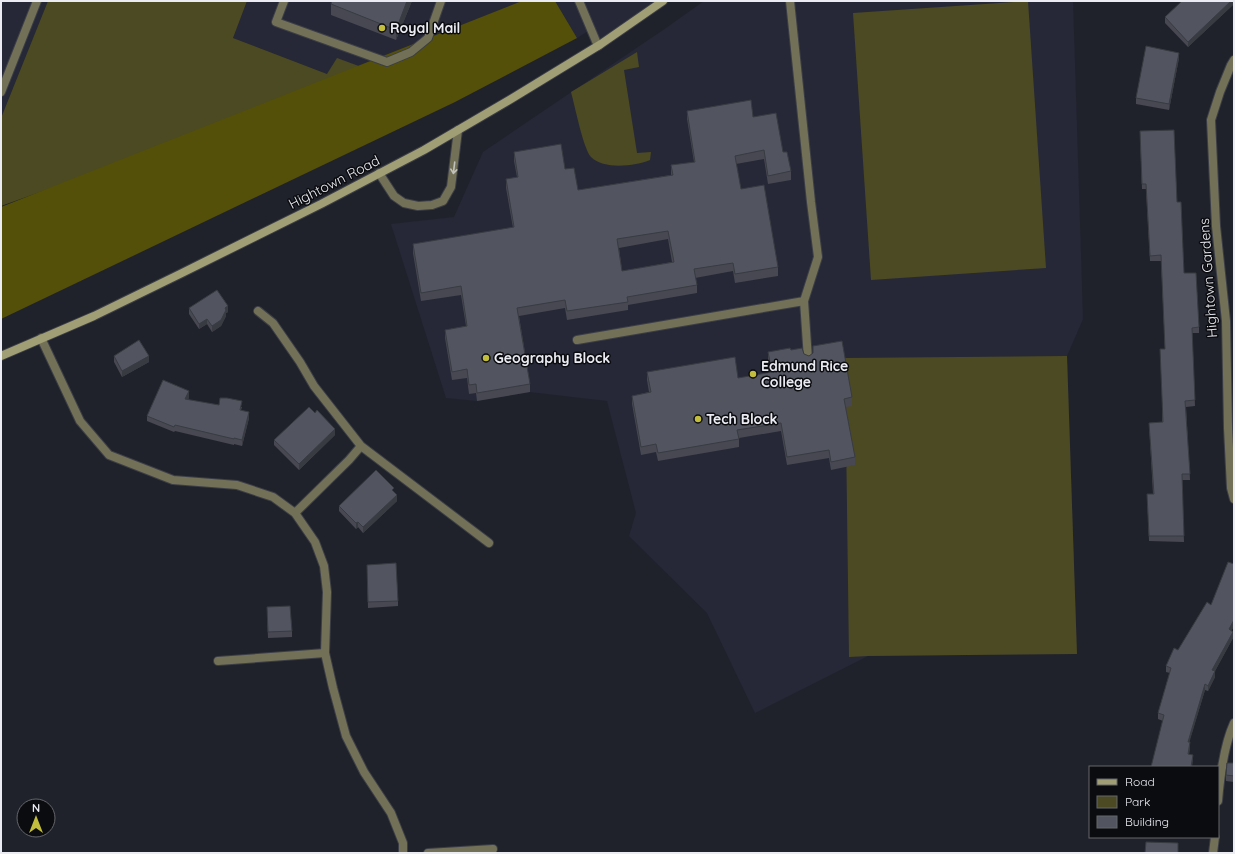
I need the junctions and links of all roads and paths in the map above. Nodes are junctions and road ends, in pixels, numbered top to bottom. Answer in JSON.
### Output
{"nodes":[{"id":1,"x":37,"y":1,"type":"edge"},
{"id":2,"x":284,"y":1,"type":"edge"},
{"id":3,"x":441,"y":1,"type":"edge"},
{"id":4,"x":579,"y":1,"type":"edge"},
{"id":5,"x":663,"y":1,"type":"edge"},
{"id":6,"x":790,"y":1,"type":"edge"},
{"id":7,"x":598,"y":46,"type":"junction"},
{"id":8,"x":1233,"y":64,"type":"edge"},
{"id":9,"x":1,"y":92,"type":"edge"},
{"id":10,"x":458,"y":130,"type":"junction"},
{"id":11,"x":379,"y":173,"type":"junction"},
{"id":12,"x":804,"y":301,"type":"junction"},
{"id":13,"x":258,"y":312,"type":"dead end"},
{"id":14,"x":1230,"y":320,"type":"edge"},
{"id":15,"x":41,"y":338,"type":"junction"},
{"id":16,"x":577,"y":340,"type":"dead end"},
{"id":17,"x":1,"y":356,"type":"edge"},
{"id":18,"x":808,"y":359,"type":"edge"},
{"id":19,"x":361,"y":446,"type":"junction"},
{"id":20,"x":1234,"y":499,"type":"edge"},
{"id":21,"x":295,"y":513,"type":"junction"},
{"id":22,"x":489,"y":543,"type":"dead end"},
{"id":23,"x":325,"y":653,"type":"junction"},
{"id":24,"x":218,"y":661,"type":"dead end"},
{"id":25,"x":1234,"y":723,"type":"edge"},
{"id":26,"x":1219,"y":786,"type":"edge"},
{"id":27,"x":1215,"y":838,"type":"edge"},
{"id":28,"x":493,"y":849,"type":"dead end"},
{"id":29,"x":403,"y":853,"type":"edge"},
{"id":30,"x":428,"y":853,"type":"edge"},
{"id":31,"x":1213,"y":853,"type":"edge"}],
"edges":[{"from":1,"to":9,"type":"street"},
{"from":2,"to":3,"type":"street"},
{"from":4,"to":7,"type":"street"},
{"from":5,"to":7,"type":"main road","name":"Hightown Road"},
{"from":6,"to":12,"type":"street"},
{"from":7,"to":10,"type":"main road","name":"Hightown Road"},
{"from":8,"to":14,"type":"street","name":"Hightown Gardens"},
{"from":10,"to":11,"type":"main road","name":"Hightown Road"},
{"from":10,"to":11,"type":"street","one_way":true},
{"from":11,"to":15,"type":"main road","name":"Hightown Road"},
{"from":12,"to":16,"type":"street"},
{"from":12,"to":18,"type":"street"},
{"from":13,"to":19,"type":"street"},
{"from":14,"to":20,"type":"street","name":"Hightown Gardens"},
{"from":15,"to":17,"type":"main road","name":"Hightown Road"},
{"from":15,"to":21,"type":"street"},
{"from":19,"to":21,"type":"street"},
{"from":19,"to":22,"type":"street"},
{"from":21,"to":23,"type":"street"},
{"from":23,"to":24,"type":"street"},
{"from":23,"to":29,"type":"street"},
{"from":25,"to":26,"type":"street"},
{"from":27,"to":31,"type":"street"},
{"from":28,"to":30,"type":"street"}]}
